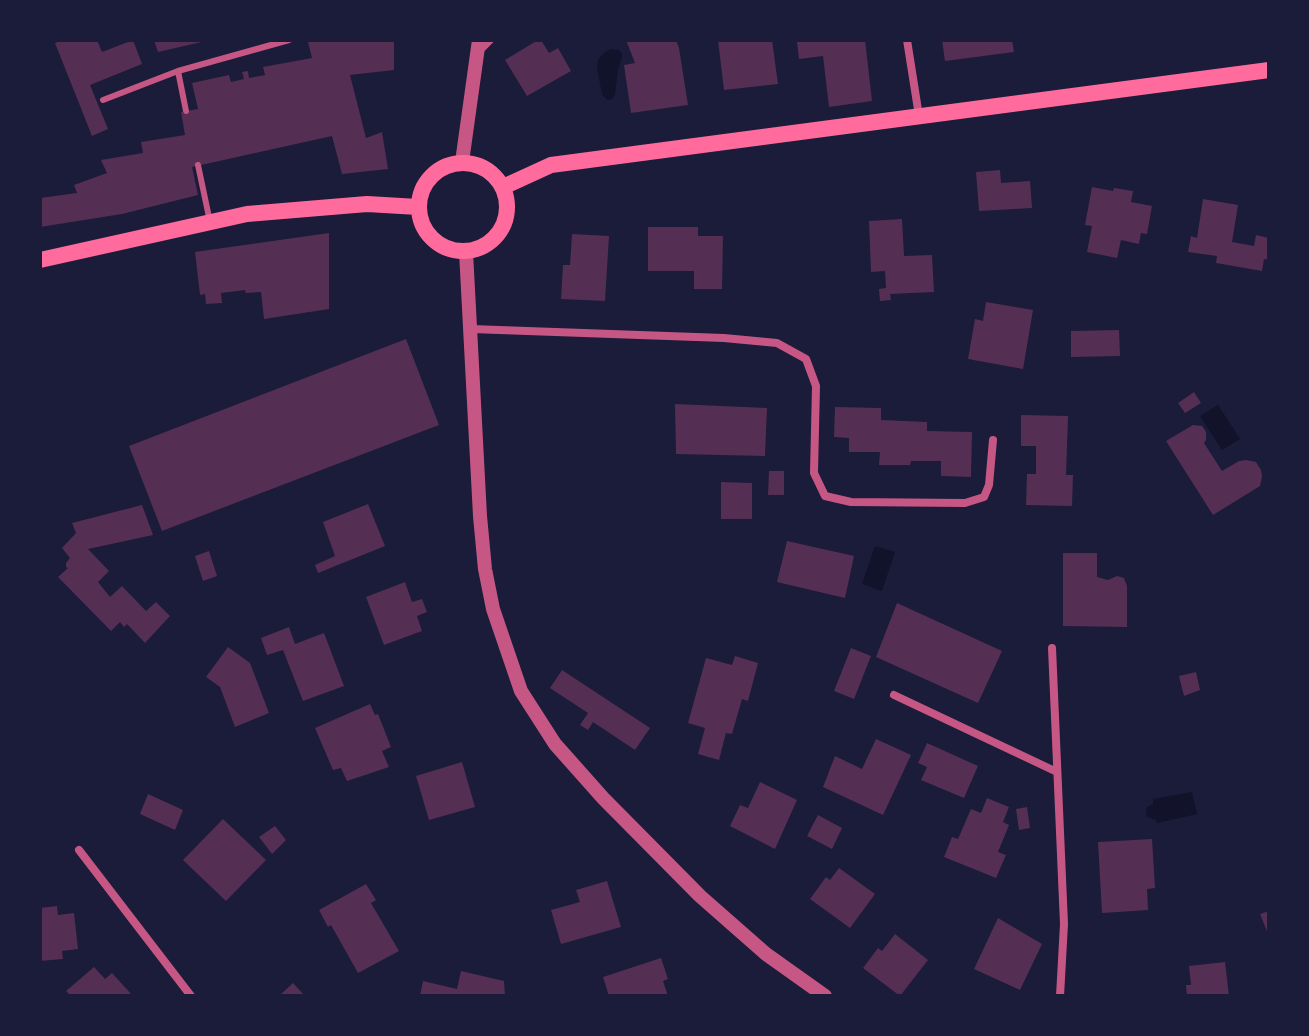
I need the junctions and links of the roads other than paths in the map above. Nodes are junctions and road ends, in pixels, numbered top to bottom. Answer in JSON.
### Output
{"nodes":[{"id":1,"x":289,"y":40,"type":"edge"},
{"id":2,"x":490,"y":40,"type":"edge"},
{"id":3,"x":907,"y":40,"type":"edge"},
{"id":4,"x":479,"y":46,"type":"edge"},
{"id":5,"x":1269,"y":70,"type":"edge"},
{"id":6,"x":178,"y":71,"type":"junction"},
{"id":7,"x":103,"y":100,"type":"dead end"},
{"id":8,"x":186,"y":111,"type":"dead end"},
{"id":9,"x":919,"y":117,"type":"junction"},
{"id":10,"x":462,"y":162,"type":"junction"},
{"id":11,"x":198,"y":165,"type":"dead end"},
{"id":12,"x":503,"y":187,"type":"junction"},
{"id":13,"x":418,"y":207,"type":"junction"},
{"id":14,"x":210,"y":222,"type":"junction"},
{"id":15,"x":466,"y":252,"type":"junction"},
{"id":16,"x":40,"y":260,"type":"edge"},
{"id":17,"x":471,"y":329,"type":"junction"},
{"id":18,"x":993,"y":440,"type":"dead end"},
{"id":19,"x":1052,"y":648,"type":"dead end"},
{"id":20,"x":894,"y":695,"type":"dead end"},
{"id":21,"x":1057,"y":772,"type":"junction"},
{"id":22,"x":79,"y":850,"type":"dead end"},
{"id":23,"x":191,"y":996,"type":"edge"},
{"id":24,"x":825,"y":996,"type":"edge"},
{"id":25,"x":1060,"y":996,"type":"edge"}],
"edges":[{"from":1,"to":6,"type":"lane"},
{"from":2,"to":4,"type":"street"},
{"from":3,"to":9,"type":"street"},
{"from":4,"to":10,"type":"street"},
{"from":5,"to":9,"type":"main road"},
{"from":6,"to":7,"type":"lane"},
{"from":6,"to":8,"type":"lane"},
{"from":9,"to":12,"type":"main road"},
{"from":10,"to":12,"type":"main road"},
{"from":10,"to":13,"type":"main road"},
{"from":11,"to":14,"type":"lane"},
{"from":12,"to":15,"type":"main road"},
{"from":13,"to":14,"type":"main road"},
{"from":13,"to":15,"type":"main road"},
{"from":14,"to":16,"type":"main road"},
{"from":15,"to":17,"type":"street"},
{"from":17,"to":18,"type":"street"},
{"from":17,"to":24,"type":"street"},
{"from":19,"to":21,"type":"street"},
{"from":20,"to":21,"type":"street"},
{"from":21,"to":25,"type":"street"},
{"from":22,"to":23,"type":"street"}]}
